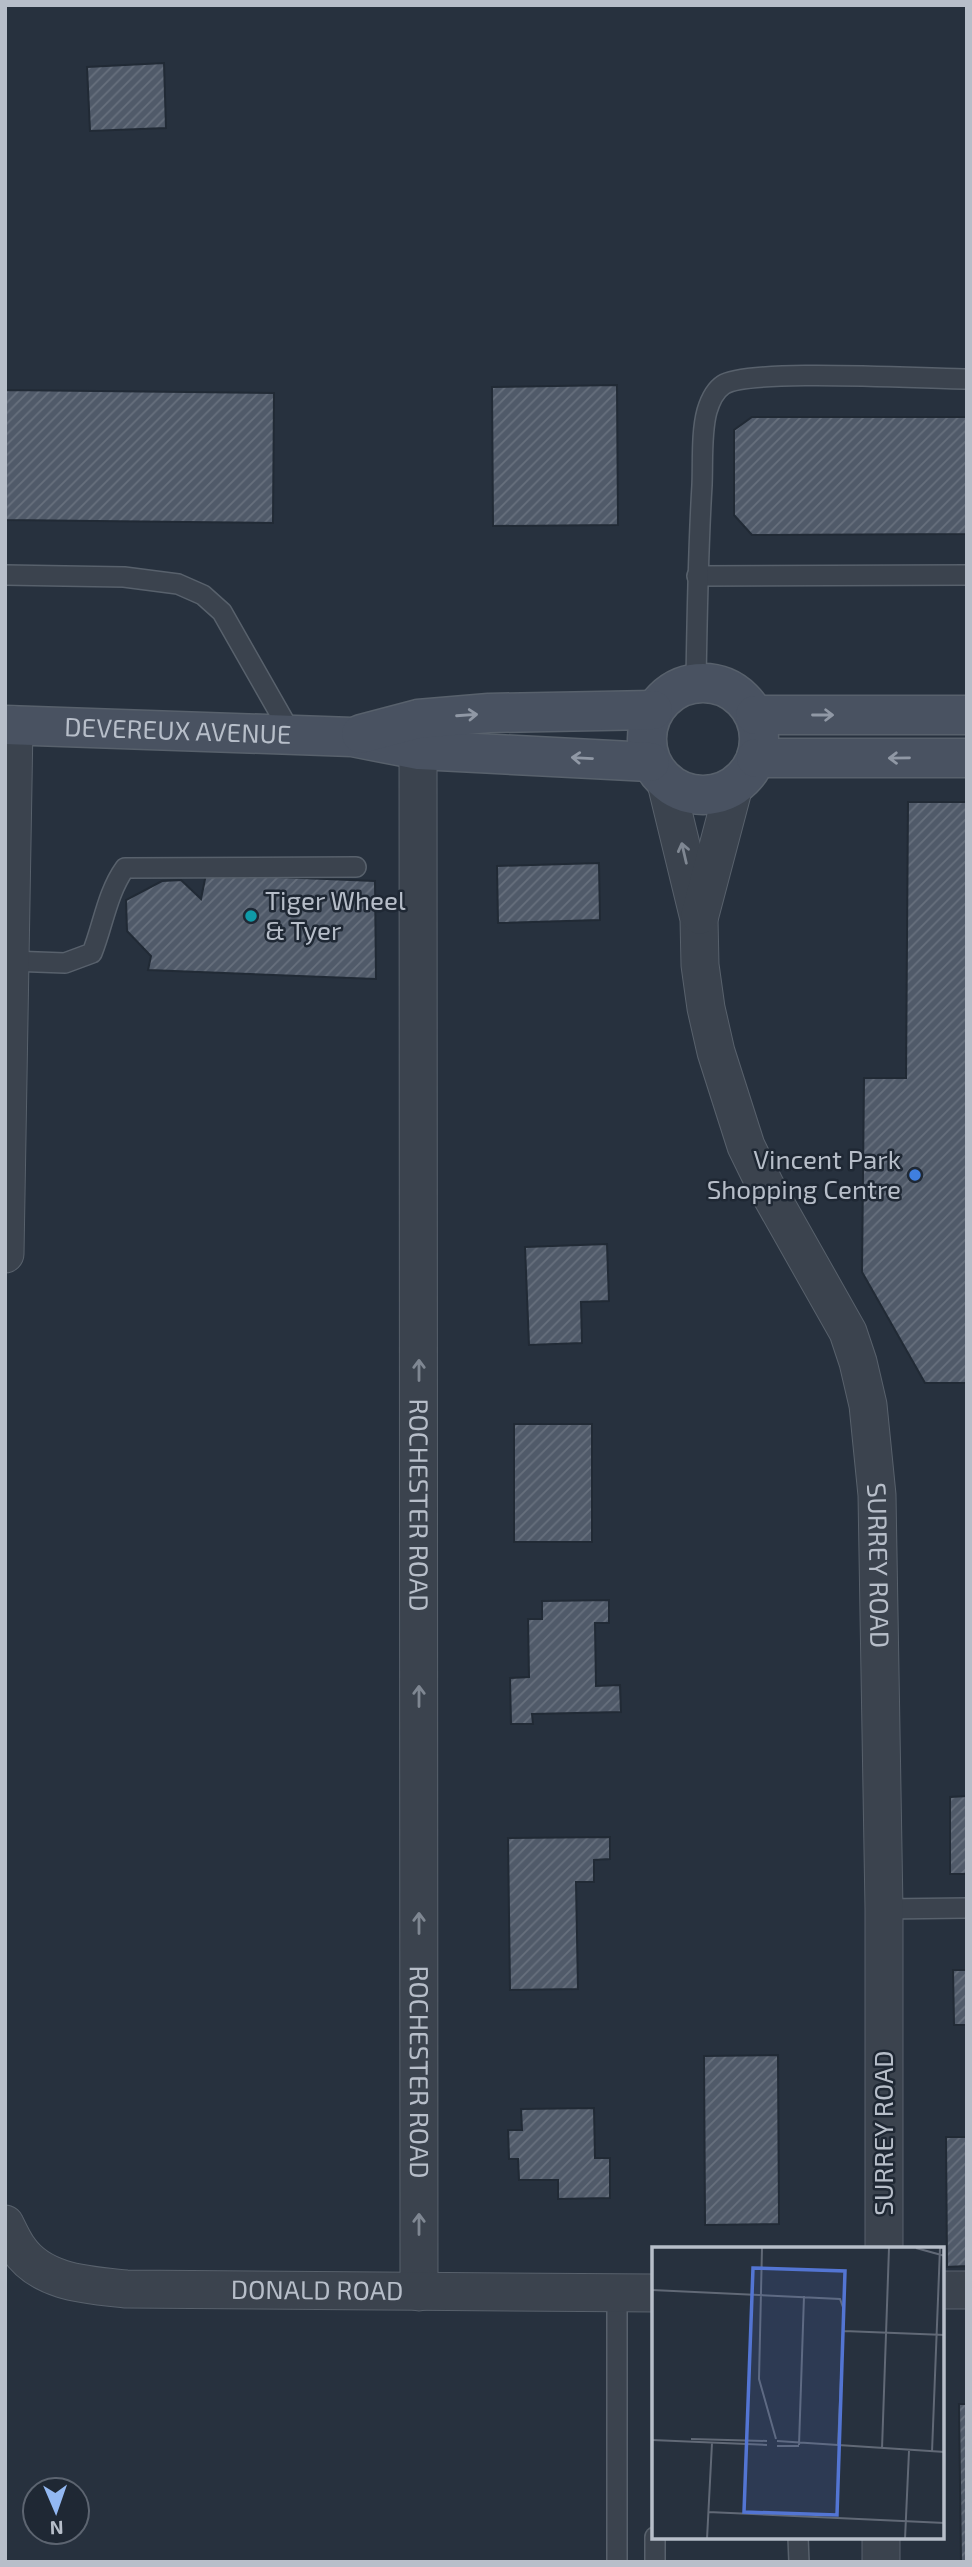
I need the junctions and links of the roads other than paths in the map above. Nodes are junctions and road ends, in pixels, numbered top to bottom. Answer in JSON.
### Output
{"nodes":[{"id":1,"x":967,"y":379,"type":"edge"},
{"id":2,"x":5,"y":575,"type":"edge"},
{"id":3,"x":967,"y":575,"type":"edge"},
{"id":4,"x":697,"y":576,"type":"junction"},
{"id":5,"x":696,"y":682,"type":"junction"},
{"id":6,"x":653,"y":710,"type":"junction"},
{"id":7,"x":755,"y":715,"type":"junction"},
{"id":8,"x":967,"y":715,"type":"edge"},
{"id":9,"x":10,"y":725,"type":"edge"},
{"id":10,"x":419,"y":734,"type":"junction"},
{"id":11,"x":292,"y":735,"type":"junction"},
{"id":12,"x":967,"y":758,"type":"edge"},
{"id":13,"x":658,"y":772,"type":"junction"},
{"id":14,"x":745,"y":772,"type":"junction"},
{"id":15,"x":356,"y":867,"type":"dead end"},
{"id":16,"x":699,"y":919,"type":"junction"},
{"id":17,"x":10,"y":961,"type":"junction"},
{"id":18,"x":5,"y":1254,"type":"edge"},
{"id":19,"x":967,"y":1908,"type":"edge"},
{"id":20,"x":884,"y":1909,"type":"junction"},
{"id":21,"x":5,"y":2224,"type":"edge"},
{"id":22,"x":884,"y":2247,"type":"edge"},
{"id":23,"x":944,"y":2290,"type":"edge"},
{"id":24,"x":967,"y":2290,"type":"edge"},
{"id":25,"x":419,"y":2292,"type":"junction"},
{"id":26,"x":652,"y":2292,"type":"edge"},
{"id":27,"x":617,"y":2293,"type":"junction"},
{"id":28,"x":655,"y":2539,"type":"edge"},
{"id":29,"x":798,"y":2539,"type":"edge"},
{"id":30,"x":881,"y":2539,"type":"edge"},
{"id":31,"x":617,"y":2562,"type":"edge"},
{"id":32,"x":655,"y":2562,"type":"edge"},
{"id":33,"x":799,"y":2562,"type":"edge"},
{"id":34,"x":881,"y":2562,"type":"edge"}],
"edges":[{"from":1,"to":4,"type":"lane"},
{"from":2,"to":11,"type":"lane"},
{"from":3,"to":4,"type":"lane"},
{"from":4,"to":5,"type":"lane"},
{"from":5,"to":6,"type":"main road"},
{"from":5,"to":7,"type":"main road"},
{"from":10,"to":6,"type":"main road","name":"DEVEREUX AVENUE","one_way":true},
{"from":6,"to":13,"type":"main road"},
{"from":7,"to":8,"type":"main road","one_way":true},
{"from":7,"to":14,"type":"main road"},
{"from":9,"to":11,"type":"main road","name":"DEVEREUX AVENUE"},
{"from":9,"to":17,"type":"street"},
{"from":10,"to":11,"type":"main road","name":"DEVEREUX AVENUE"},
{"from":13,"to":10,"type":"main road","name":"DEVEREUX AVENUE","one_way":true},
{"from":25,"to":10,"type":"street","name":"ROCHESTER ROAD","one_way":true},
{"from":12,"to":14,"type":"main road","one_way":true},
{"from":13,"to":14,"type":"main road"},
{"from":16,"to":13,"type":"street","name":"SURREY ROAD","one_way":true},
{"from":14,"to":16,"type":"street","name":"SURREY ROAD"},
{"from":15,"to":17,"type":"lane"},
{"from":16,"to":20,"type":"street","name":"SURREY ROAD"},
{"from":17,"to":18,"type":"street"},
{"from":19,"to":20,"type":"lane"},
{"from":20,"to":22,"type":"street","name":"SURREY ROAD"},
{"from":21,"to":25,"type":"street","name":"DONALD ROAD"},
{"from":23,"to":24,"type":"street"},
{"from":25,"to":27,"type":"street","name":"DONALD ROAD"},
{"from":26,"to":27,"type":"street","name":"DONALD ROAD"},
{"from":27,"to":31,"type":"lane"},
{"from":28,"to":32,"type":"lane"},
{"from":29,"to":33,"type":"lane"},
{"from":30,"to":34,"type":"street"}]}
